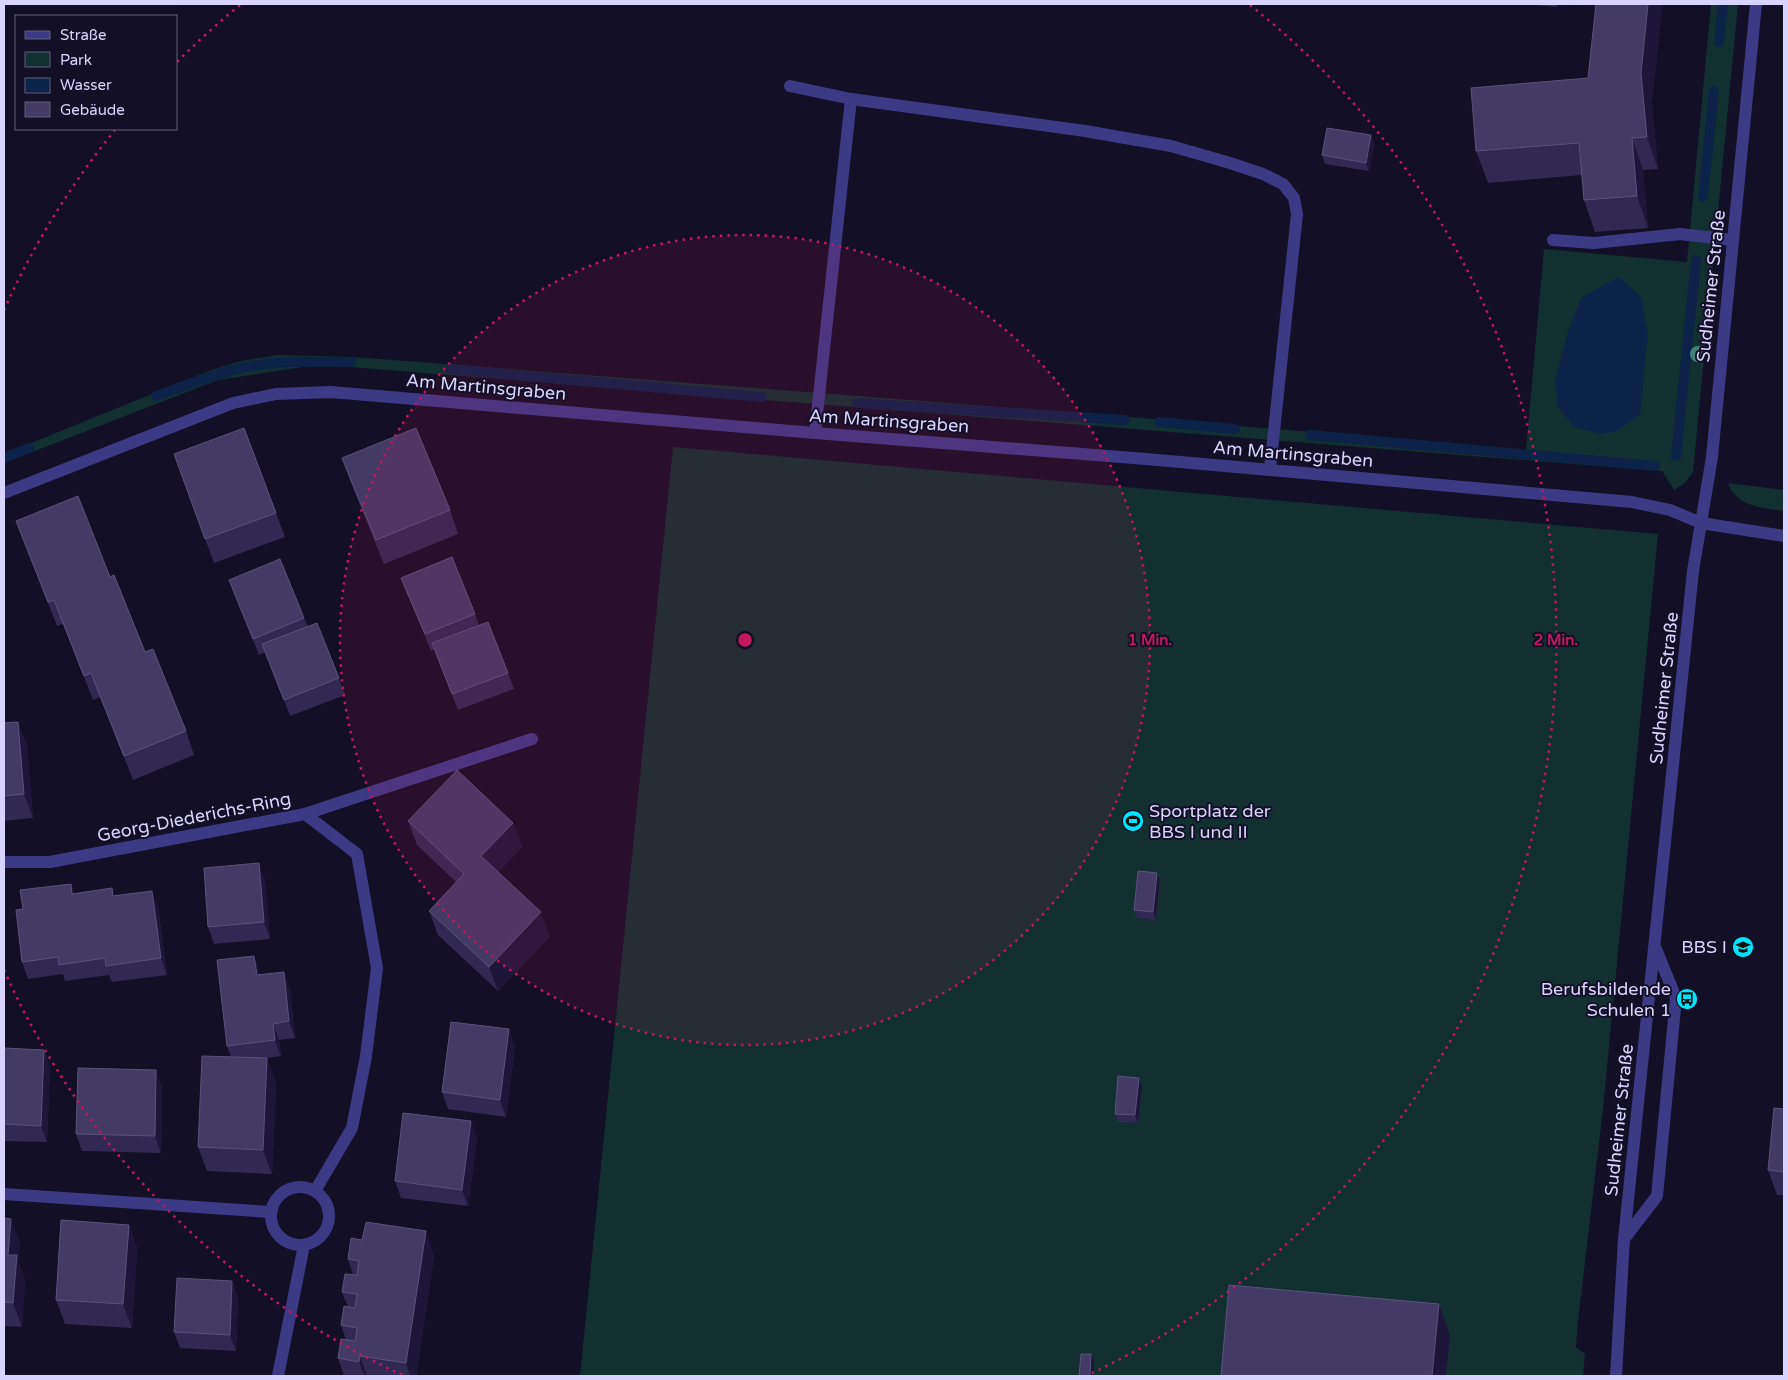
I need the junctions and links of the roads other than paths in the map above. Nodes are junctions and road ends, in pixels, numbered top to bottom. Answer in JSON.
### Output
{"nodes":[{"id":1,"x":1756,"y":4,"type":"edge"},
{"id":2,"x":790,"y":86,"type":"dead end"},
{"id":3,"x":851,"y":99,"type":"junction"},
{"id":4,"x":1553,"y":240,"type":"dead end"},
{"id":5,"x":1733,"y":240,"type":"junction"},
{"id":6,"x":815,"y":434,"type":"junction"},
{"id":7,"x":1270,"y":470,"type":"junction"},
{"id":8,"x":4,"y":493,"type":"edge"},
{"id":9,"x":1701,"y":523,"type":"junction"},
{"id":10,"x":1784,"y":536,"type":"edge"},
{"id":11,"x":532,"y":739,"type":"dead end"},
{"id":12,"x":305,"y":814,"type":"junction"},
{"id":13,"x":4,"y":862,"type":"edge"},
{"id":14,"x":1655,"y":948,"type":"junction"},
{"id":15,"x":315,"y":1191,"type":"junction"},
{"id":16,"x":4,"y":1194,"type":"edge"},
{"id":17,"x":270,"y":1212,"type":"junction"},
{"id":18,"x":1624,"y":1239,"type":"junction"},
{"id":19,"x":304,"y":1246,"type":"junction"},
{"id":20,"x":278,"y":1376,"type":"edge"},
{"id":21,"x":1616,"y":1376,"type":"edge"}],
"edges":[{"from":1,"to":5,"type":"street","name":"Sudheimer Straße"},
{"from":2,"to":3,"type":"street"},
{"from":3,"to":6,"type":"street"},
{"from":3,"to":7,"type":"street"},
{"from":4,"to":5,"type":"street"},
{"from":5,"to":9,"type":"street","name":"Sudheimer Straße"},
{"from":6,"to":7,"type":"street","name":"Am Martinsgraben"},
{"from":6,"to":8,"type":"street","name":"Am Martinsgraben"},
{"from":7,"to":9,"type":"street","name":"Am Martinsgraben"},
{"from":9,"to":10,"type":"street","name":"Am Martinsgraben"},
{"from":9,"to":14,"type":"street","name":"Sudheimer Straße"},
{"from":11,"to":12,"type":"street"},
{"from":12,"to":13,"type":"street","name":"Georg-Diederichs-Ring"},
{"from":12,"to":15,"type":"street","name":"Georg-Diederichs-Ring"},
{"from":14,"to":18,"type":"street","name":"Sudheimer Straße"},
{"from":14,"to":18,"type":"street"},
{"from":15,"to":17,"type":"street"},
{"from":15,"to":19,"type":"street"},
{"from":16,"to":17,"type":"street"},
{"from":17,"to":19,"type":"street"},
{"from":18,"to":21,"type":"street","name":"Sudheimer Straße"},
{"from":19,"to":20,"type":"street"}]}
